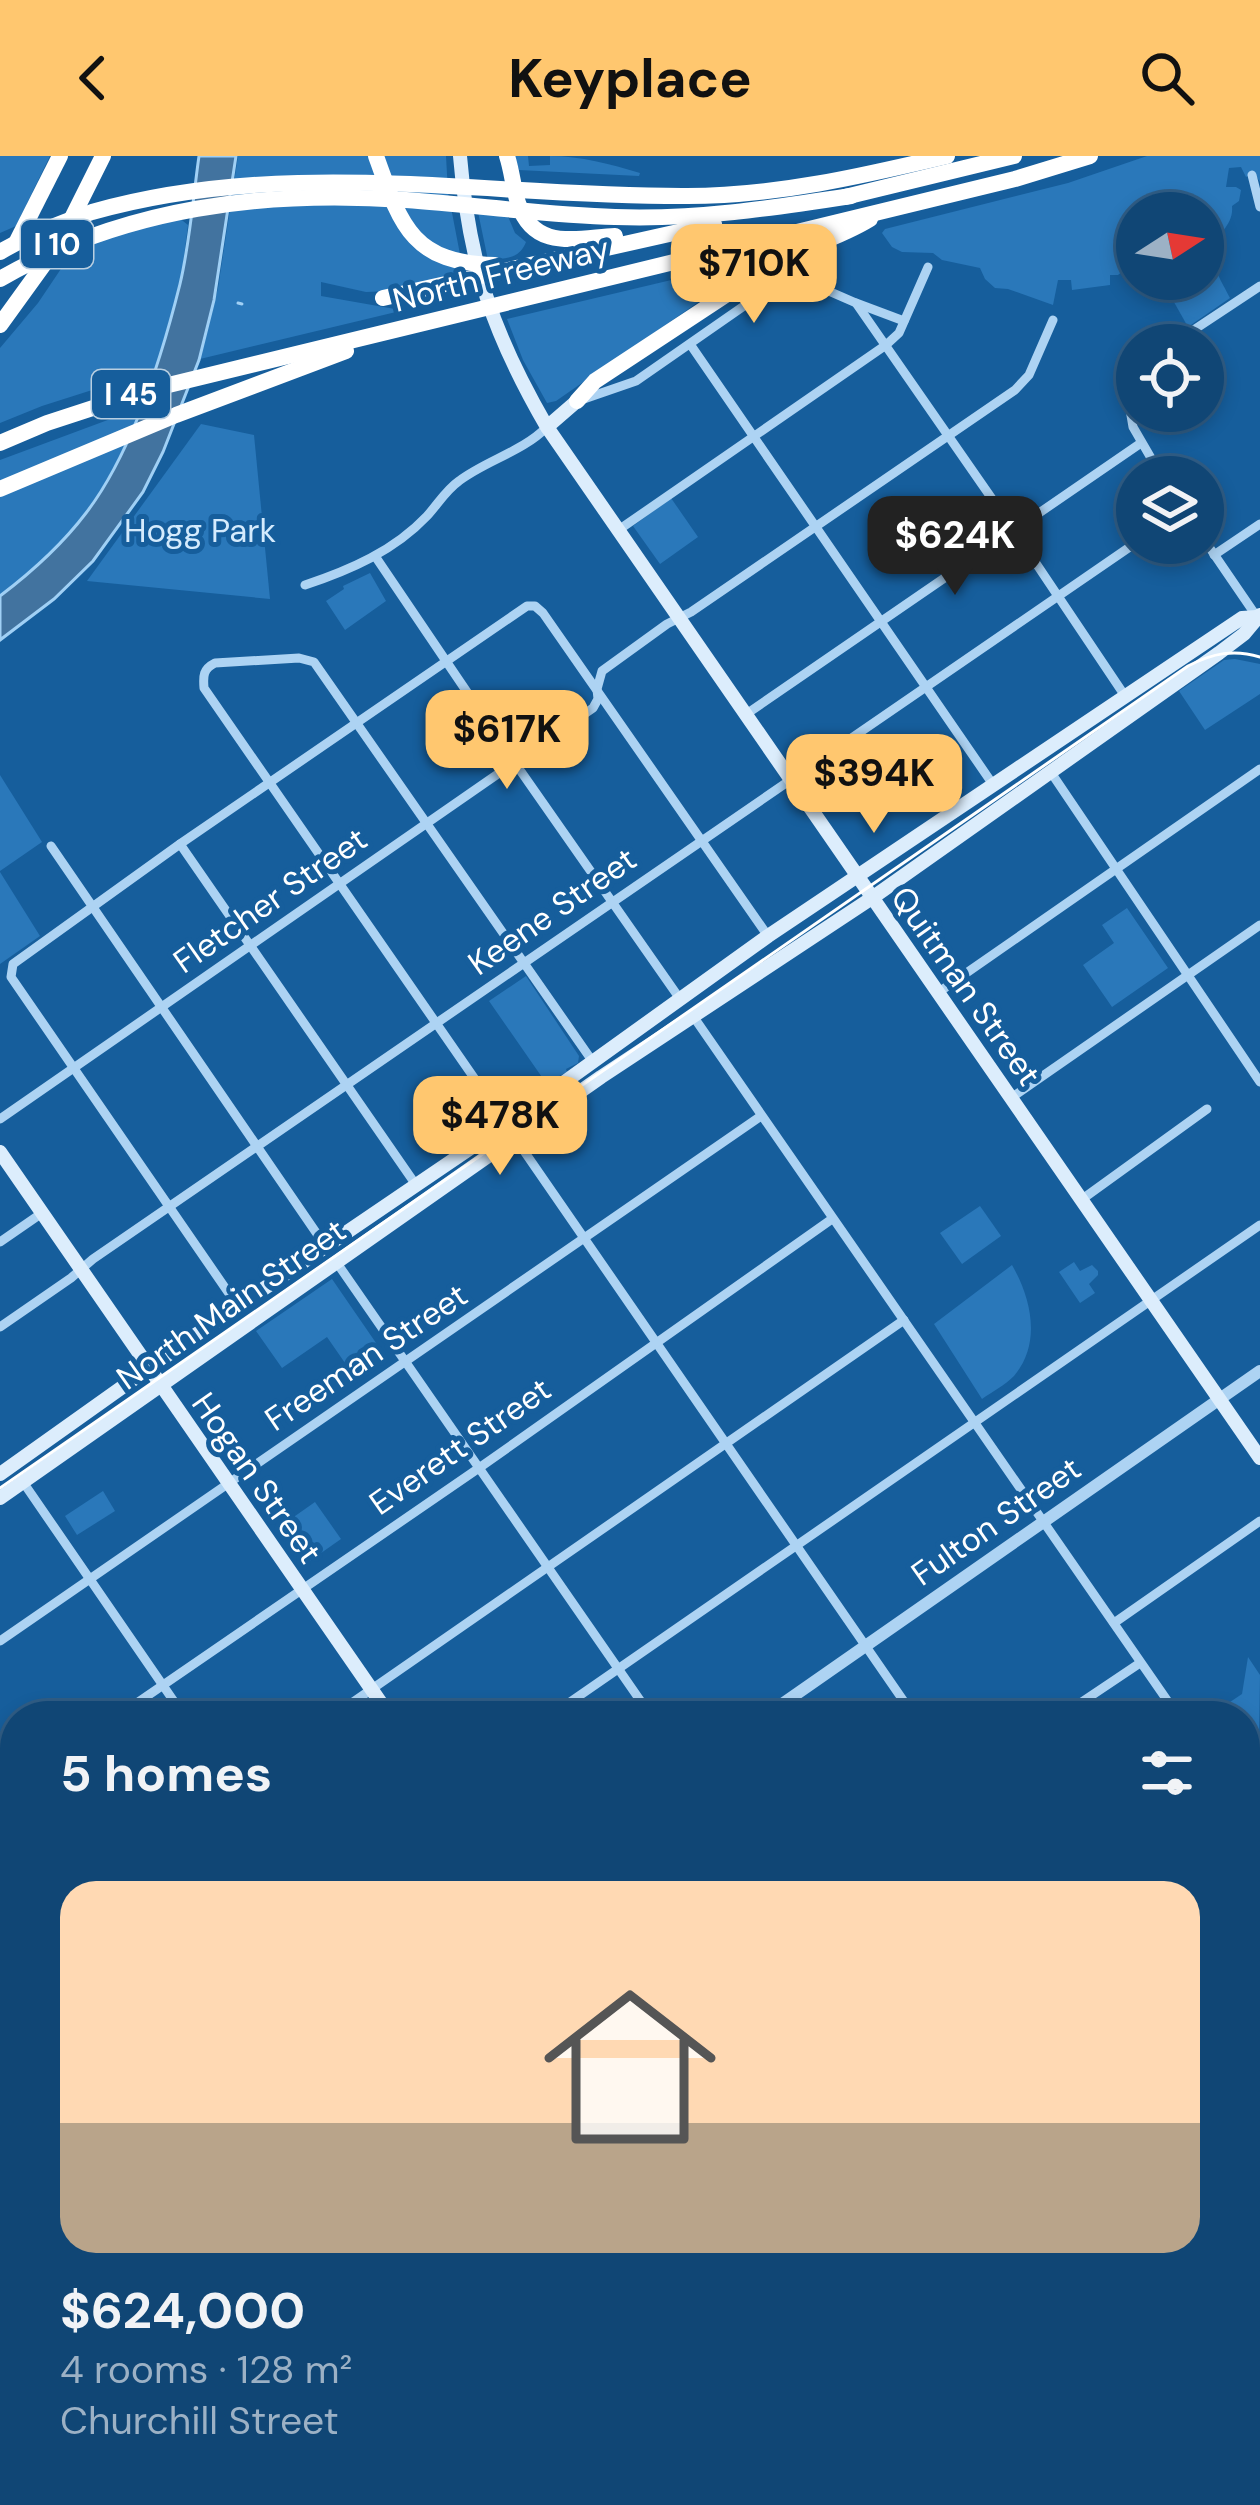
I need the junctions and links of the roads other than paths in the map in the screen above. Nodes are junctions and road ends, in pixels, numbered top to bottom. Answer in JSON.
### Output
{"nodes":[{"id":1,"x":60,"y":156,"type":"edge"},
{"id":2,"x":103,"y":156,"type":"edge"},
{"id":3,"x":376,"y":156,"type":"edge"},
{"id":4,"x":460,"y":156,"type":"edge"},
{"id":5,"x":507,"y":156,"type":"edge"},
{"id":6,"x":947,"y":156,"type":"edge"},
{"id":7,"x":1014,"y":156,"type":"edge"},
{"id":8,"x":1090,"y":156,"type":"edge"},
{"id":9,"x":1252,"y":175,"type":"dead end"},
{"id":10,"x":851,"y":196,"type":"junction"},
{"id":11,"x":1260,"y":207,"type":"edge"},
{"id":12,"x":884,"y":211,"type":"junction"},
{"id":13,"x":658,"y":235,"type":"junction"},
{"id":14,"x":0,"y":252,"type":"edge"},
{"id":15,"x":542,"y":260,"type":"junction"},
{"id":16,"x":928,"y":267,"type":"dead end"},
{"id":17,"x":0,"y":268,"type":"edge"},
{"id":18,"x":0,"y":279,"type":"edge"},
{"id":19,"x":1260,"y":286,"type":"edge"},
{"id":20,"x":383,"y":298,"type":"dead end"},
{"id":21,"x":856,"y":303,"type":"junction"},
{"id":22,"x":1053,"y":320,"type":"dead end"},
{"id":23,"x":904,"y":321,"type":"junction"},
{"id":24,"x":1203,"y":324,"type":"edge"},
{"id":25,"x":0,"y":325,"type":"edge"},
{"id":26,"x":690,"y":344,"type":"junction"},
{"id":27,"x":886,"y":345,"type":"junction"},
{"id":28,"x":269,"y":369,"type":"junction"},
{"id":29,"x":578,"y":401,"type":"junction"},
{"id":30,"x":548,"y":428,"type":"junction"},
{"id":31,"x":1136,"y":432,"type":"edge"},
{"id":32,"x":948,"y":435,"type":"junction"},
{"id":33,"x":753,"y":438,"type":"junction"},
{"id":34,"x":0,"y":443,"type":"edge"},
{"id":35,"x":1141,"y":443,"type":"junction"},
{"id":36,"x":1149,"y":456,"type":"edge"},
{"id":37,"x":0,"y":489,"type":"edge"},
{"id":38,"x":1260,"y":524,"type":"edge"},
{"id":39,"x":816,"y":527,"type":"junction"},
{"id":40,"x":1013,"y":529,"type":"junction"},
{"id":41,"x":617,"y":531,"type":"junction"},
{"id":42,"x":1224,"y":548,"type":"edge"},
{"id":43,"x":375,"y":556,"type":"junction"},
{"id":44,"x":1116,"y":557,"type":"edge"},
{"id":45,"x":1220,"y":564,"type":"edge"},
{"id":46,"x":305,"y":585,"type":"dead end"},
{"id":47,"x":1058,"y":597,"type":"junction"},
{"id":48,"x":679,"y":618,"type":"junction"},
{"id":49,"x":1259,"y":619,"type":"edge"},
{"id":50,"x":882,"y":621,"type":"junction"},
{"id":51,"x":446,"y":662,"type":"junction"},
{"id":52,"x":597,"y":688,"type":"junction"},
{"id":53,"x":925,"y":688,"type":"junction"},
{"id":54,"x":1125,"y":696,"type":"junction"},
{"id":55,"x":745,"y":715,"type":"junction"},
{"id":56,"x":358,"y":723,"type":"junction"},
{"id":57,"x":515,"y":763,"type":"junction"},
{"id":58,"x":1260,"y":769,"type":"edge"},
{"id":59,"x":1050,"y":771,"type":"junction"},
{"id":60,"x":790,"y":779,"type":"junction"},
{"id":61,"x":269,"y":784,"type":"junction"},
{"id":62,"x":994,"y":786,"type":"junction"},
{"id":63,"x":428,"y":824,"type":"junction"},
{"id":64,"x":700,"y":841,"type":"junction"},
{"id":65,"x":180,"y":844,"type":"junction"},
{"id":66,"x":51,"y":846,"type":"dead end"},
{"id":67,"x":1118,"y":868,"type":"junction"},
{"id":68,"x":857,"y":877,"type":"junction"},
{"id":69,"x":338,"y":885,"type":"junction"},
{"id":70,"x":872,"y":898,"type":"junction"},
{"id":71,"x":612,"y":901,"type":"junction"},
{"id":72,"x":92,"y":905,"type":"junction"},
{"id":73,"x":1260,"y":925,"type":"edge"},
{"id":74,"x":768,"y":936,"type":"junction"},
{"id":75,"x":251,"y":946,"type":"junction"},
{"id":76,"x":525,"y":964,"type":"junction"},
{"id":77,"x":1188,"y":975,"type":"junction"},
{"id":78,"x":939,"y":992,"type":"junction"},
{"id":79,"x":680,"y":1000,"type":"junction"},
{"id":80,"x":161,"y":1008,"type":"junction"},
{"id":81,"x":693,"y":1016,"type":"junction"},
{"id":82,"x":436,"y":1026,"type":"junction"},
{"id":83,"x":593,"y":1062,"type":"junction"},
{"id":84,"x":72,"y":1068,"type":"junction"},
{"id":85,"x":1260,"y":1082,"type":"edge"},
{"id":86,"x":348,"y":1085,"type":"junction"},
{"id":87,"x":1011,"y":1098,"type":"junction"},
{"id":88,"x":1207,"y":1109,"type":"dead end"},
{"id":89,"x":761,"y":1116,"type":"junction"},
{"id":90,"x":0,"y":1119,"type":"edge"},
{"id":91,"x":510,"y":1131,"type":"junction"},
{"id":92,"x":257,"y":1148,"type":"junction"},
{"id":93,"x":0,"y":1152,"type":"edge"},
{"id":94,"x":416,"y":1185,"type":"junction"},
{"id":95,"x":1081,"y":1200,"type":"junction"},
{"id":96,"x":170,"y":1209,"type":"junction"},
{"id":97,"x":42,"y":1214,"type":"junction"},
{"id":98,"x":832,"y":1220,"type":"junction"},
{"id":99,"x":1260,"y":1226,"type":"edge"},
{"id":100,"x":584,"y":1239,"type":"junction"},
{"id":101,"x":0,"y":1242,"type":"edge"},
{"id":102,"x":326,"y":1248,"type":"junction"},
{"id":103,"x":337,"y":1263,"type":"junction"},
{"id":104,"x":81,"y":1270,"type":"junction"},
{"id":105,"x":1152,"y":1301,"type":"junction"},
{"id":106,"x":238,"y":1308,"type":"junction"},
{"id":107,"x":904,"y":1320,"type":"junction"},
{"id":108,"x":0,"y":1327,"type":"edge"},
{"id":109,"x":656,"y":1342,"type":"junction"},
{"id":110,"x":406,"y":1363,"type":"junction"},
{"id":111,"x":149,"y":1368,"type":"junction"},
{"id":112,"x":1260,"y":1371,"type":"edge"},
{"id":113,"x":160,"y":1385,"type":"junction"},
{"id":114,"x":1220,"y":1398,"type":"junction"},
{"id":115,"x":974,"y":1423,"type":"junction"},
{"id":116,"x":726,"y":1443,"type":"junction"},
{"id":117,"x":1260,"y":1458,"type":"edge"},
{"id":118,"x":479,"y":1468,"type":"junction"},
{"id":119,"x":0,"y":1474,"type":"edge"},
{"id":120,"x":23,"y":1482,"type":"junction"},
{"id":121,"x":228,"y":1484,"type":"junction"},
{"id":122,"x":0,"y":1498,"type":"edge"},
{"id":123,"x":1042,"y":1521,"type":"junction"},
{"id":124,"x":1260,"y":1522,"type":"edge"},
{"id":125,"x":796,"y":1544,"type":"junction"},
{"id":126,"x":548,"y":1567,"type":"junction"},
{"id":127,"x":89,"y":1579,"type":"junction"},
{"id":128,"x":301,"y":1589,"type":"junction"},
{"id":129,"x":1114,"y":1623,"type":"junction"},
{"id":130,"x":0,"y":1641,"type":"edge"},
{"id":131,"x":865,"y":1646,"type":"junction"},
{"id":132,"x":1140,"y":1664,"type":"junction"},
{"id":133,"x":619,"y":1669,"type":"junction"},
{"id":134,"x":162,"y":1685,"type":"junction"},
{"id":135,"x":371,"y":1689,"type":"junction"},
{"id":136,"x":139,"y":1701,"type":"edge"},
{"id":137,"x":173,"y":1701,"type":"edge"},
{"id":138,"x":354,"y":1701,"type":"edge"},
{"id":139,"x":379,"y":1701,"type":"edge"},
{"id":140,"x":572,"y":1701,"type":"edge"},
{"id":141,"x":641,"y":1701,"type":"edge"},
{"id":142,"x":786,"y":1701,"type":"edge"},
{"id":143,"x":904,"y":1701,"type":"edge"},
{"id":144,"x":1084,"y":1701,"type":"edge"},
{"id":145,"x":1167,"y":1701,"type":"edge"}],
"edges":[{"from":1,"to":17,"type":"highway"},
{"from":2,"to":25,"type":"highway","number":"I 10"},
{"from":3,"to":15,"type":"highway"},
{"from":4,"to":30,"type":"main road","name":"Quitman Street"},
{"from":5,"to":13,"type":"highway"},
{"from":6,"to":14,"type":"highway","name":"North Freeway"},
{"from":7,"to":10,"type":"highway"},
{"from":8,"to":12,"type":"highway","name":"North Freeway"},
{"from":9,"to":11,"type":"street"},
{"from":10,"to":13,"type":"highway"},
{"from":10,"to":18,"type":"highway"},
{"from":12,"to":28,"type":"highway","name":"North Freeway"},
{"from":12,"to":29,"type":"highway"},
{"from":13,"to":15,"type":"highway"},
{"from":15,"to":20,"type":"highway"},
{"from":16,"to":23,"type":"street"},
{"from":19,"to":24,"type":"street"},
{"from":21,"to":23,"type":"street"},
{"from":21,"to":26,"type":"street"},
{"from":21,"to":27,"type":"street"},
{"from":22,"to":32,"type":"street","name":"Fletcher Street"},
{"from":23,"to":27,"type":"street"},
{"from":26,"to":29,"type":"street"},
{"from":26,"to":33,"type":"street"},
{"from":27,"to":32,"type":"street"},
{"from":27,"to":33,"type":"street"},
{"from":28,"to":34,"type":"highway","number":"I 45"},
{"from":28,"to":37,"type":"highway"},
{"from":29,"to":30,"type":"main road"},
{"from":30,"to":41,"type":"main road","name":"Quitman Street"},
{"from":30,"to":43,"type":"street"},
{"from":31,"to":35,"type":"street"},
{"from":32,"to":39,"type":"street","name":"Fletcher Street"},
{"from":32,"to":40,"type":"street"},
{"from":33,"to":39,"type":"street"},
{"from":33,"to":41,"type":"street"},
{"from":35,"to":36,"type":"street"},
{"from":35,"to":40,"type":"street"},
{"from":38,"to":42,"type":"street"},
{"from":39,"to":48,"type":"street","name":"Fletcher Street"},
{"from":39,"to":50,"type":"street"},
{"from":40,"to":47,"type":"street"},
{"from":40,"to":50,"type":"street"},
{"from":41,"to":48,"type":"main road","name":"Quitman Street"},
{"from":43,"to":46,"type":"street"},
{"from":43,"to":51,"type":"street"},
{"from":44,"to":47,"type":"street","name":"Keene Street"},
{"from":45,"to":49,"type":"street"},
{"from":47,"to":53,"type":"street","name":"Keene Street"},
{"from":47,"to":54,"type":"street"},
{"from":48,"to":52,"type":"street","name":"Fletcher Street"},
{"from":48,"to":55,"type":"main road","name":"Quitman Street"},
{"from":49,"to":54,"type":"main road","name":"North Main Street"},
{"from":49,"to":59,"type":"main road","name":"North Main Street"},
{"from":50,"to":53,"type":"street"},
{"from":50,"to":55,"type":"street"},
{"from":51,"to":52,"type":"street"},
{"from":51,"to":56,"type":"street"},
{"from":51,"to":57,"type":"street"},
{"from":52,"to":57,"type":"street","name":"Fletcher Street"},
{"from":52,"to":64,"type":"street"},
{"from":53,"to":60,"type":"street","name":"Keene Street"},
{"from":53,"to":62,"type":"street"},
{"from":54,"to":62,"type":"main road","name":"North Main Street"},
{"from":55,"to":60,"type":"main road","name":"Quitman Street"},
{"from":56,"to":61,"type":"street"},
{"from":56,"to":61,"type":"street"},
{"from":56,"to":63,"type":"street"},
{"from":57,"to":63,"type":"street","name":"Fletcher Street"},
{"from":57,"to":71,"type":"street"},
{"from":58,"to":67,"type":"street"},
{"from":59,"to":67,"type":"street"},
{"from":59,"to":70,"type":"main road","name":"North Main Street"},
{"from":60,"to":64,"type":"street","name":"Keene Street"},
{"from":60,"to":68,"type":"main road","name":"Quitman Street"},
{"from":61,"to":65,"type":"street"},
{"from":61,"to":69,"type":"street"},
{"from":62,"to":68,"type":"main road","name":"North Main Street"},
{"from":63,"to":69,"type":"street","name":"Fletcher Street"},
{"from":63,"to":76,"type":"street"},
{"from":64,"to":71,"type":"street","name":"Keene Street"},
{"from":64,"to":74,"type":"street"},
{"from":65,"to":72,"type":"street"},
{"from":65,"to":75,"type":"street"},
{"from":66,"to":72,"type":"street"},
{"from":67,"to":77,"type":"street"},
{"from":67,"to":78,"type":"street"},
{"from":68,"to":70,"type":"main road","name":"Quitman Street"},
{"from":68,"to":74,"type":"main road","name":"North Main Street"},
{"from":69,"to":75,"type":"street","name":"Fletcher Street"},
{"from":69,"to":82,"type":"street"},
{"from":70,"to":78,"type":"main road","name":"Quitman Street"},
{"from":70,"to":81,"type":"main road","name":"North Main Street"},
{"from":71,"to":76,"type":"street","name":"Keene Street"},
{"from":71,"to":79,"type":"street"},
{"from":72,"to":80,"type":"street"},
{"from":72,"to":84,"type":"street"},
{"from":73,"to":77,"type":"street"},
{"from":74,"to":79,"type":"main road","name":"North Main Street"},
{"from":75,"to":80,"type":"street","name":"Fletcher Street"},
{"from":75,"to":86,"type":"street"},
{"from":76,"to":82,"type":"street","name":"Keene Street"},
{"from":76,"to":83,"type":"street"},
{"from":77,"to":85,"type":"street"},
{"from":77,"to":87,"type":"street"},
{"from":78,"to":87,"type":"main road","name":"Quitman Street"},
{"from":79,"to":83,"type":"main road","name":"North Main Street"},
{"from":80,"to":84,"type":"street","name":"Fletcher Street"},
{"from":80,"to":92,"type":"street"},
{"from":81,"to":89,"type":"street"},
{"from":81,"to":91,"type":"main road","name":"North Main Street"},
{"from":82,"to":86,"type":"street","name":"Keene Street"},
{"from":82,"to":91,"type":"street"},
{"from":83,"to":91,"type":"main road","name":"North Main Street"},
{"from":84,"to":90,"type":"street","name":"Fletcher Street"},
{"from":84,"to":96,"type":"street"},
{"from":86,"to":92,"type":"street","name":"Keene Street"},
{"from":86,"to":94,"type":"street"},
{"from":87,"to":95,"type":"main road","name":"Quitman Street"},
{"from":88,"to":95,"type":"street"},
{"from":89,"to":98,"type":"street"},
{"from":89,"to":100,"type":"street","name":"Freeman Street"},
{"from":91,"to":94,"type":"main road","name":"North Main Street"},
{"from":91,"to":100,"type":"street"},
{"from":91,"to":103,"type":"main road","name":"North Main Street"},
{"from":92,"to":96,"type":"street","name":"Keene Street"},
{"from":92,"to":102,"type":"street"},
{"from":93,"to":97,"type":"main road","name":"Hogan Street"},
{"from":94,"to":102,"type":"main road","name":"North Main Street"},
{"from":95,"to":105,"type":"main road","name":"Quitman Street"},
{"from":96,"to":104,"type":"street","name":"Keene Street"},
{"from":96,"to":106,"type":"street"},
{"from":97,"to":101,"type":"street"},
{"from":97,"to":104,"type":"main road","name":"Hogan Street"},
{"from":98,"to":107,"type":"street"},
{"from":98,"to":109,"type":"street","name":"Everett Street"},
{"from":99,"to":105,"type":"street"},
{"from":100,"to":109,"type":"street"},
{"from":100,"to":110,"type":"street","name":"Freeman Street"},
{"from":102,"to":106,"type":"main road","name":"North Main Street"},
{"from":103,"to":110,"type":"street"},
{"from":103,"to":113,"type":"main road","name":"North Main Street"},
{"from":104,"to":108,"type":"street","name":"Keene Street"},
{"from":104,"to":111,"type":"main road","name":"Hogan Street"},
{"from":105,"to":114,"type":"main road","name":"Quitman Street"},
{"from":105,"to":115,"type":"street"},
{"from":106,"to":111,"type":"main road","name":"North Main Street"},
{"from":107,"to":115,"type":"street"},
{"from":107,"to":116,"type":"street"},
{"from":109,"to":116,"type":"street"},
{"from":109,"to":118,"type":"street","name":"Everett Street"},
{"from":110,"to":118,"type":"street"},
{"from":110,"to":121,"type":"street","name":"Freeman Street"},
{"from":111,"to":113,"type":"main road","name":"Hogan Street"},
{"from":111,"to":119,"type":"main road","name":"North Main Street"},
{"from":112,"to":114,"type":"street","name":"Fulton Street"},
{"from":113,"to":120,"type":"main road","name":"North Main Street"},
{"from":113,"to":121,"type":"main road","name":"Hogan Street"},
{"from":114,"to":117,"type":"main road","name":"Quitman Street"},
{"from":114,"to":123,"type":"street","name":"Fulton Street"},
{"from":115,"to":123,"type":"street"},
{"from":115,"to":125,"type":"street"},
{"from":116,"to":125,"type":"street"},
{"from":116,"to":126,"type":"street"},
{"from":118,"to":126,"type":"street"},
{"from":118,"to":128,"type":"street","name":"Everett Street"},
{"from":120,"to":122,"type":"main road","name":"North Main Street"},
{"from":120,"to":127,"type":"street"},
{"from":121,"to":127,"type":"street","name":"Freeman Street"},
{"from":121,"to":128,"type":"main road","name":"Hogan Street"},
{"from":123,"to":129,"type":"street"},
{"from":123,"to":131,"type":"street","name":"Fulton Street"},
{"from":124,"to":129,"type":"street"},
{"from":125,"to":131,"type":"street"},
{"from":125,"to":133,"type":"street"},
{"from":126,"to":133,"type":"street"},
{"from":126,"to":135,"type":"street"},
{"from":127,"to":130,"type":"street","name":"Freeman Street"},
{"from":127,"to":134,"type":"street"},
{"from":128,"to":134,"type":"street","name":"Everett Street"},
{"from":128,"to":135,"type":"main road","name":"Hogan Street"},
{"from":129,"to":132,"type":"street"},
{"from":131,"to":142,"type":"street","name":"Fulton Street"},
{"from":131,"to":143,"type":"street"},
{"from":132,"to":144,"type":"street"},
{"from":132,"to":145,"type":"street"},
{"from":133,"to":140,"type":"street"},
{"from":133,"to":141,"type":"street"},
{"from":134,"to":136,"type":"street","name":"Everett Street"},
{"from":134,"to":137,"type":"street"},
{"from":135,"to":138,"type":"street"},
{"from":135,"to":139,"type":"main road","name":"Hogan Street"}]}
